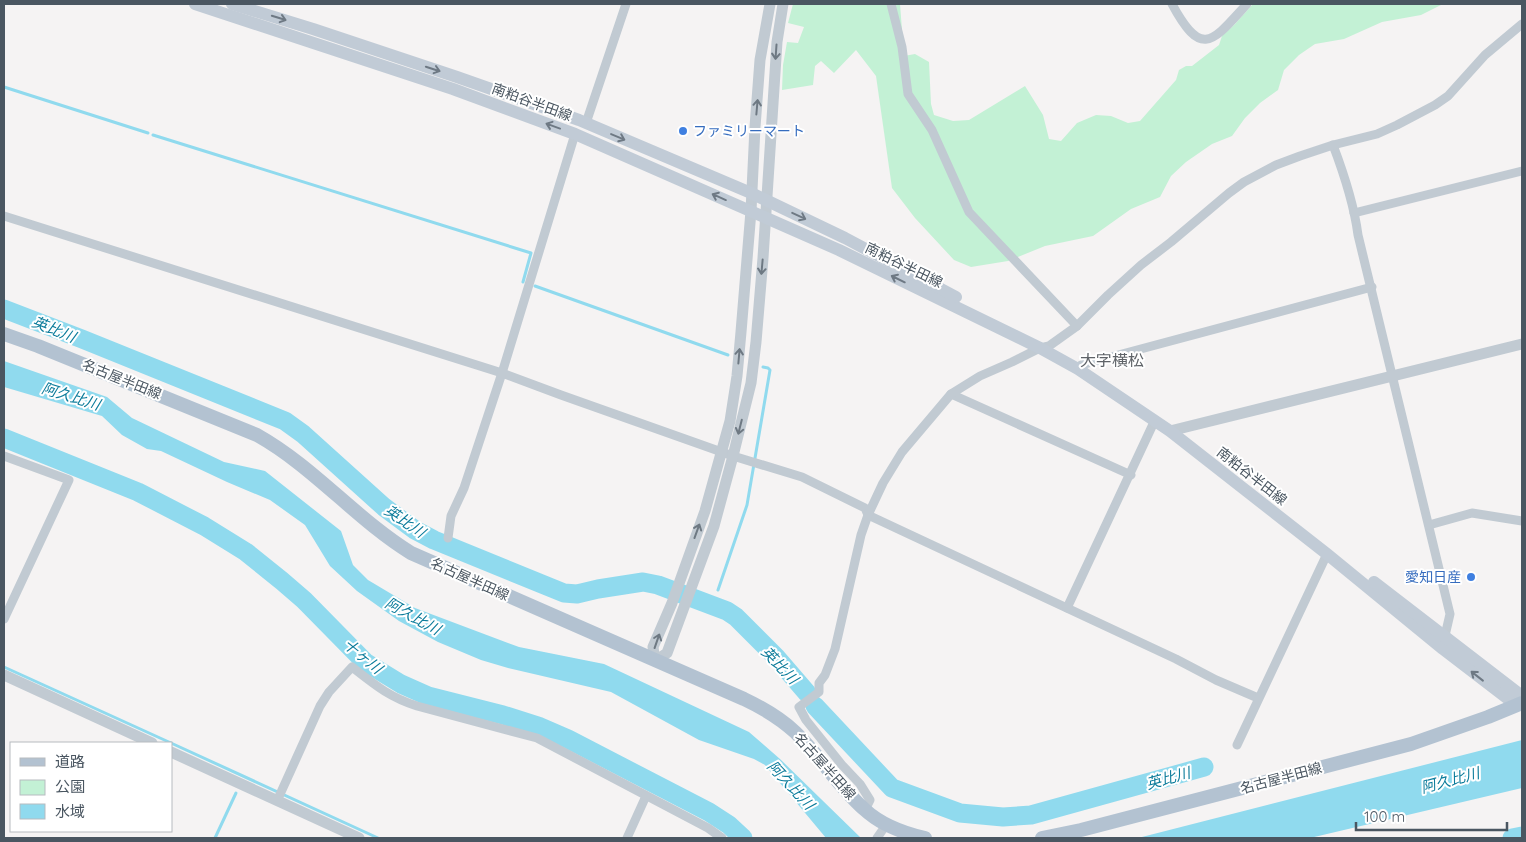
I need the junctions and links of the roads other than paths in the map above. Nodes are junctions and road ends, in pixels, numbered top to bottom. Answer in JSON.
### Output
{"nodes":[{"id":1,"x":195,"y":4,"type":"edge"},
{"id":2,"x":232,"y":4,"type":"edge"},
{"id":3,"x":626,"y":4,"type":"edge"},
{"id":4,"x":770,"y":4,"type":"edge"},
{"id":5,"x":783,"y":4,"type":"edge"},
{"id":6,"x":891,"y":4,"type":"edge"},
{"id":7,"x":1172,"y":4,"type":"edge"},
{"id":8,"x":1247,"y":4,"type":"edge"},
{"id":9,"x":1522,"y":24,"type":"edge"},
{"id":10,"x":586,"y":123,"type":"junction"},
{"id":11,"x":575,"y":134,"type":"junction"},
{"id":12,"x":1333,"y":146,"type":"junction"},
{"id":13,"x":1522,"y":171,"type":"edge"},
{"id":14,"x":751,"y":193,"type":"junction"},
{"id":15,"x":766,"y":201,"type":"junction"},
{"id":16,"x":751,"y":211,"type":"junction"},
{"id":17,"x":1354,"y":213,"type":"junction"},
{"id":18,"x":4,"y":216,"type":"edge"},
{"id":19,"x":766,"y":217,"type":"junction"},
{"id":20,"x":1372,"y":287,"type":"junction"},
{"id":21,"x":1077,"y":326,"type":"junction"},
{"id":22,"x":4,"y":334,"type":"edge"},
{"id":23,"x":1522,"y":344,"type":"edge"},
{"id":24,"x":1045,"y":347,"type":"junction"},
{"id":25,"x":1081,"y":365,"type":"junction"},
{"id":26,"x":502,"y":373,"type":"junction"},
{"id":27,"x":1393,"y":375,"type":"junction"},
{"id":28,"x":951,"y":394,"type":"junction"},
{"id":29,"x":1156,"y":420,"type":"junction"},
{"id":30,"x":1174,"y":430,"type":"junction"},
{"id":31,"x":722,"y":452,"type":"junction"},
{"id":32,"x":4,"y":456,"type":"edge"},
{"id":33,"x":733,"y":456,"type":"junction"},
{"id":34,"x":1131,"y":475,"type":"junction"},
{"id":35,"x":868,"y":515,"type":"junction"},
{"id":36,"x":1522,"y":521,"type":"edge"},
{"id":37,"x":1429,"y":525,"type":"junction"},
{"id":38,"x":448,"y":538,"type":"dead end"},
{"id":39,"x":1327,"y":554,"type":"junction"},
{"id":40,"x":1067,"y":608,"type":"junction"},
{"id":41,"x":4,"y":619,"type":"edge"},
{"id":42,"x":1444,"y":643,"type":"junction"},
{"id":43,"x":655,"y":660,"type":"junction"},
{"id":44,"x":4,"y":675,"type":"edge"},
{"id":45,"x":1258,"y":698,"type":"junction"},
{"id":46,"x":1521,"y":704,"type":"edge"},
{"id":47,"x":150,"y":742,"type":"edge"},
{"id":48,"x":1237,"y":745,"type":"dead end"},
{"id":49,"x":172,"y":752,"type":"edge"},
{"id":50,"x":646,"y":796,"type":"junction"},
{"id":51,"x":277,"y":801,"type":"junction"},
{"id":52,"x":865,"y":810,"type":"junction"},
{"id":53,"x":886,"y":824,"type":"junction"},
{"id":54,"x":359,"y":838,"type":"edge"},
{"id":55,"x":627,"y":838,"type":"edge"},
{"id":56,"x":722,"y":838,"type":"edge"},
{"id":57,"x":877,"y":838,"type":"edge"},
{"id":58,"x":925,"y":838,"type":"edge"},
{"id":59,"x":1042,"y":838,"type":"edge"}],
"edges":[{"from":11,"to":1,"type":"main road","name":"南粕谷半田線","one_way":true},
{"from":2,"to":10,"type":"main road","name":"南粕谷半田線","one_way":true},
{"from":3,"to":10,"type":"street"},
{"from":14,"to":4,"type":"street","one_way":true},
{"from":5,"to":15,"type":"street","one_way":true},
{"from":6,"to":21,"type":"street"},
{"from":7,"to":8,"type":"street"},
{"from":9,"to":12,"type":"street"},
{"from":10,"to":14,"type":"main road","name":"南粕谷半田線","one_way":true},
{"from":16,"to":11,"type":"main road","name":"南粕谷半田線","one_way":true},
{"from":11,"to":26,"type":"street"},
{"from":12,"to":17,"type":"street"},
{"from":12,"to":21,"type":"street"},
{"from":13,"to":17,"type":"street"},
{"from":14,"to":15,"type":"main road","name":"南粕谷半田線"},
{"from":14,"to":16,"type":"street"},
{"from":15,"to":19,"type":"street"},
{"from":15,"to":24,"type":"main road","name":"南粕谷半田線","one_way":true},
{"from":16,"to":19,"type":"main road","name":"南粕谷半田線"},
{"from":31,"to":16,"type":"street","one_way":true},
{"from":17,"to":20,"type":"street"},
{"from":18,"to":26,"type":"street"},
{"from":24,"to":19,"type":"main road","name":"南粕谷半田線","one_way":true},
{"from":19,"to":33,"type":"street","one_way":true},
{"from":20,"to":25,"type":"street"},
{"from":20,"to":27,"type":"street"},
{"from":21,"to":24,"type":"street"},
{"from":22,"to":43,"type":"main road","name":"名古屋半田線"},
{"from":23,"to":27,"type":"street"},
{"from":24,"to":25,"type":"main road","name":"南粕谷半田線"},
{"from":24,"to":28,"type":"street"},
{"from":24,"to":29,"type":"main road","name":"南粕谷半田線"},
{"from":25,"to":30,"type":"main road","name":"南粕谷半田線"},
{"from":26,"to":31,"type":"street"},
{"from":26,"to":38,"type":"street"},
{"from":27,"to":30,"type":"street"},
{"from":27,"to":37,"type":"street"},
{"from":28,"to":34,"type":"street"},
{"from":28,"to":35,"type":"street"},
{"from":29,"to":30,"type":"main road","name":"南粕谷半田線"},
{"from":29,"to":34,"type":"street"},
{"from":30,"to":39,"type":"main road","name":"南粕谷半田線"},
{"from":30,"to":42,"type":"main road","name":"南粕谷半田線"},
{"from":31,"to":33,"type":"street"},
{"from":43,"to":31,"type":"street","one_way":true},
{"from":32,"to":41,"type":"street"},
{"from":33,"to":35,"type":"street"},
{"from":33,"to":43,"type":"street"},
{"from":34,"to":40,"type":"street"},
{"from":35,"to":40,"type":"street"},
{"from":35,"to":52,"type":"street"},
{"from":36,"to":37,"type":"street"},
{"from":37,"to":42,"type":"street"},
{"from":39,"to":42,"type":"main road","name":"南粕谷半田線"},
{"from":39,"to":45,"type":"street"},
{"from":40,"to":45,"type":"street"},
{"from":42,"to":46,"type":"main road","name":"南粕谷半田線"},
{"from":43,"to":52,"type":"main road","name":"名古屋半田線"},
{"from":44,"to":47,"type":"street"},
{"from":45,"to":48,"type":"street"},
{"from":46,"to":59,"type":"main road","name":"名古屋半田線"},
{"from":49,"to":51,"type":"street"},
{"from":50,"to":51,"type":"street"},
{"from":50,"to":55,"type":"street"},
{"from":50,"to":56,"type":"street"},
{"from":51,"to":54,"type":"street"},
{"from":52,"to":53,"type":"main road","name":"名古屋半田線"},
{"from":53,"to":57,"type":"street"},
{"from":53,"to":58,"type":"main road","name":"名古屋半田線"}]}
